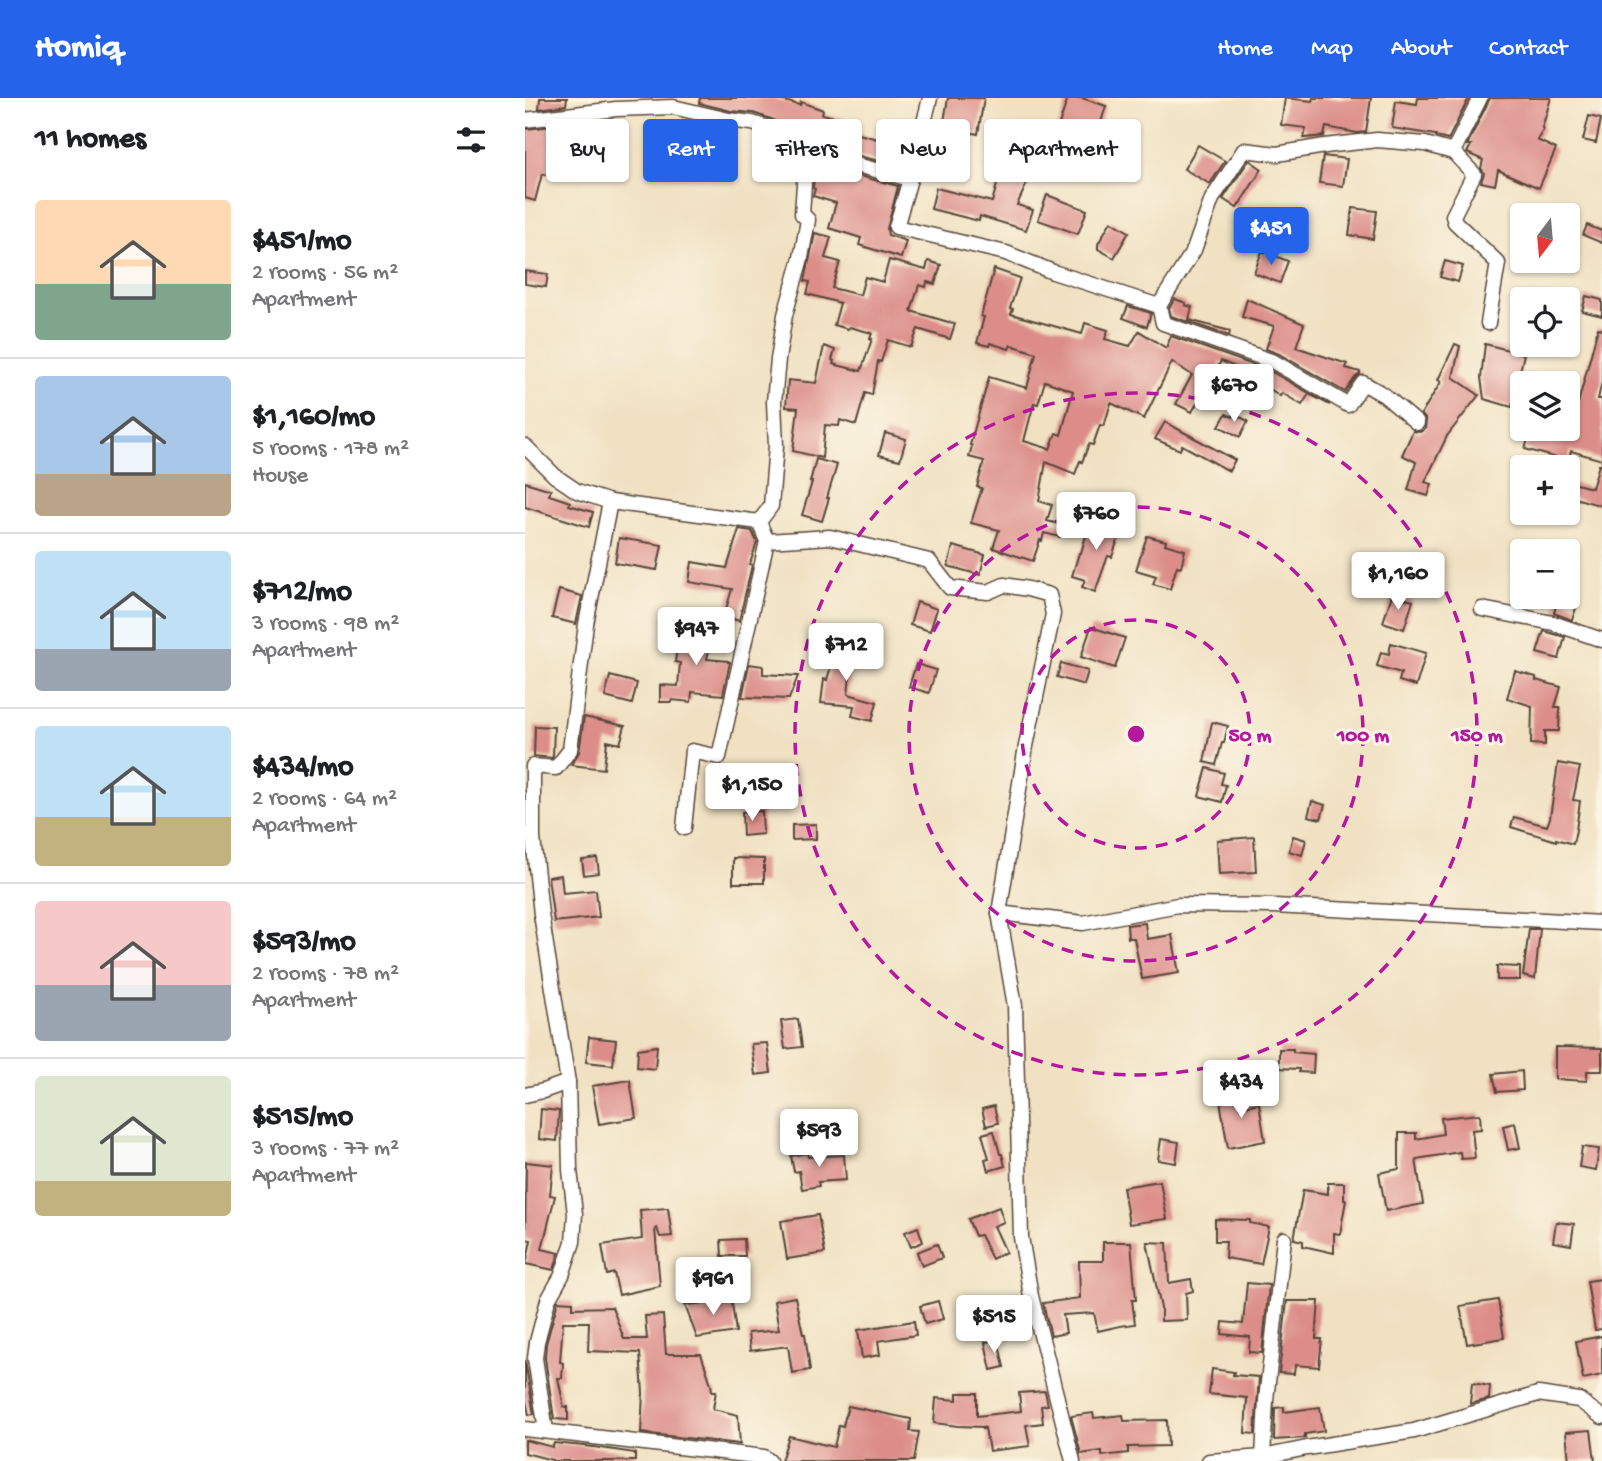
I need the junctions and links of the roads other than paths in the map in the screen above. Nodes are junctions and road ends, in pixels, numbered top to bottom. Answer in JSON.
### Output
{"nodes":[{"id":1,"x":930,"y":98,"type":"edge"},
{"id":2,"x":1480,"y":98,"type":"edge"},
{"id":3,"x":925,"y":119,"type":"edge"},
{"id":4,"x":525,"y":120,"type":"edge"},
{"id":5,"x":752,"y":124,"type":"edge"},
{"id":6,"x":1453,"y":152,"type":"junction"},
{"id":7,"x":804,"y":182,"type":"edge"},
{"id":8,"x":909,"y":182,"type":"edge"},
{"id":9,"x":1159,"y":306,"type":"junction"},
{"id":10,"x":1488,"y":323,"type":"dead end"},
{"id":11,"x":1417,"y":423,"type":"dead end"},
{"id":12,"x":525,"y":446,"type":"edge"},
{"id":13,"x":610,"y":502,"type":"junction"},
{"id":14,"x":758,"y":522,"type":"junction"},
{"id":15,"x":767,"y":541,"type":"junction"},
{"id":16,"x":1482,"y":609,"type":"dead end"},
{"id":17,"x":1602,"y":640,"type":"edge"},
{"id":18,"x":529,"y":766,"type":"edge"},
{"id":19,"x":684,"y":828,"type":"dead end"},
{"id":20,"x":999,"y":912,"type":"junction"},
{"id":21,"x":1602,"y":923,"type":"edge"},
{"id":22,"x":568,"y":1082,"type":"junction"},
{"id":23,"x":525,"y":1095,"type":"edge"},
{"id":24,"x":1284,"y":1239,"type":"dead end"},
{"id":25,"x":1602,"y":1417,"type":"edge"},
{"id":26,"x":525,"y":1429,"type":"edge"},
{"id":27,"x":546,"y":1432,"type":"junction"},
{"id":28,"x":1263,"y":1457,"type":"junction"},
{"id":29,"x":769,"y":1461,"type":"edge"},
{"id":30,"x":1073,"y":1461,"type":"edge"},
{"id":31,"x":1209,"y":1461,"type":"edge"}],
"edges":[{"from":1,"to":3,"type":"street"},
{"from":2,"to":6,"type":"street"},
{"from":4,"to":5,"type":"street"},
{"from":6,"to":9,"type":"street"},
{"from":6,"to":10,"type":"street"},
{"from":7,"to":14,"type":"street"},
{"from":8,"to":9,"type":"street"},
{"from":9,"to":11,"type":"street"},
{"from":12,"to":13,"type":"street"},
{"from":13,"to":14,"type":"street"},
{"from":13,"to":18,"type":"street"},
{"from":14,"to":15,"type":"street"},
{"from":15,"to":19,"type":"street"},
{"from":15,"to":20,"type":"street"},
{"from":16,"to":17,"type":"street"},
{"from":18,"to":22,"type":"street"},
{"from":20,"to":21,"type":"street"},
{"from":20,"to":30,"type":"street"},
{"from":22,"to":23,"type":"street"},
{"from":22,"to":27,"type":"street"},
{"from":24,"to":28,"type":"street"},
{"from":25,"to":28,"type":"street"},
{"from":26,"to":27,"type":"street"},
{"from":27,"to":29,"type":"street"},
{"from":28,"to":31,"type":"street"}]}
